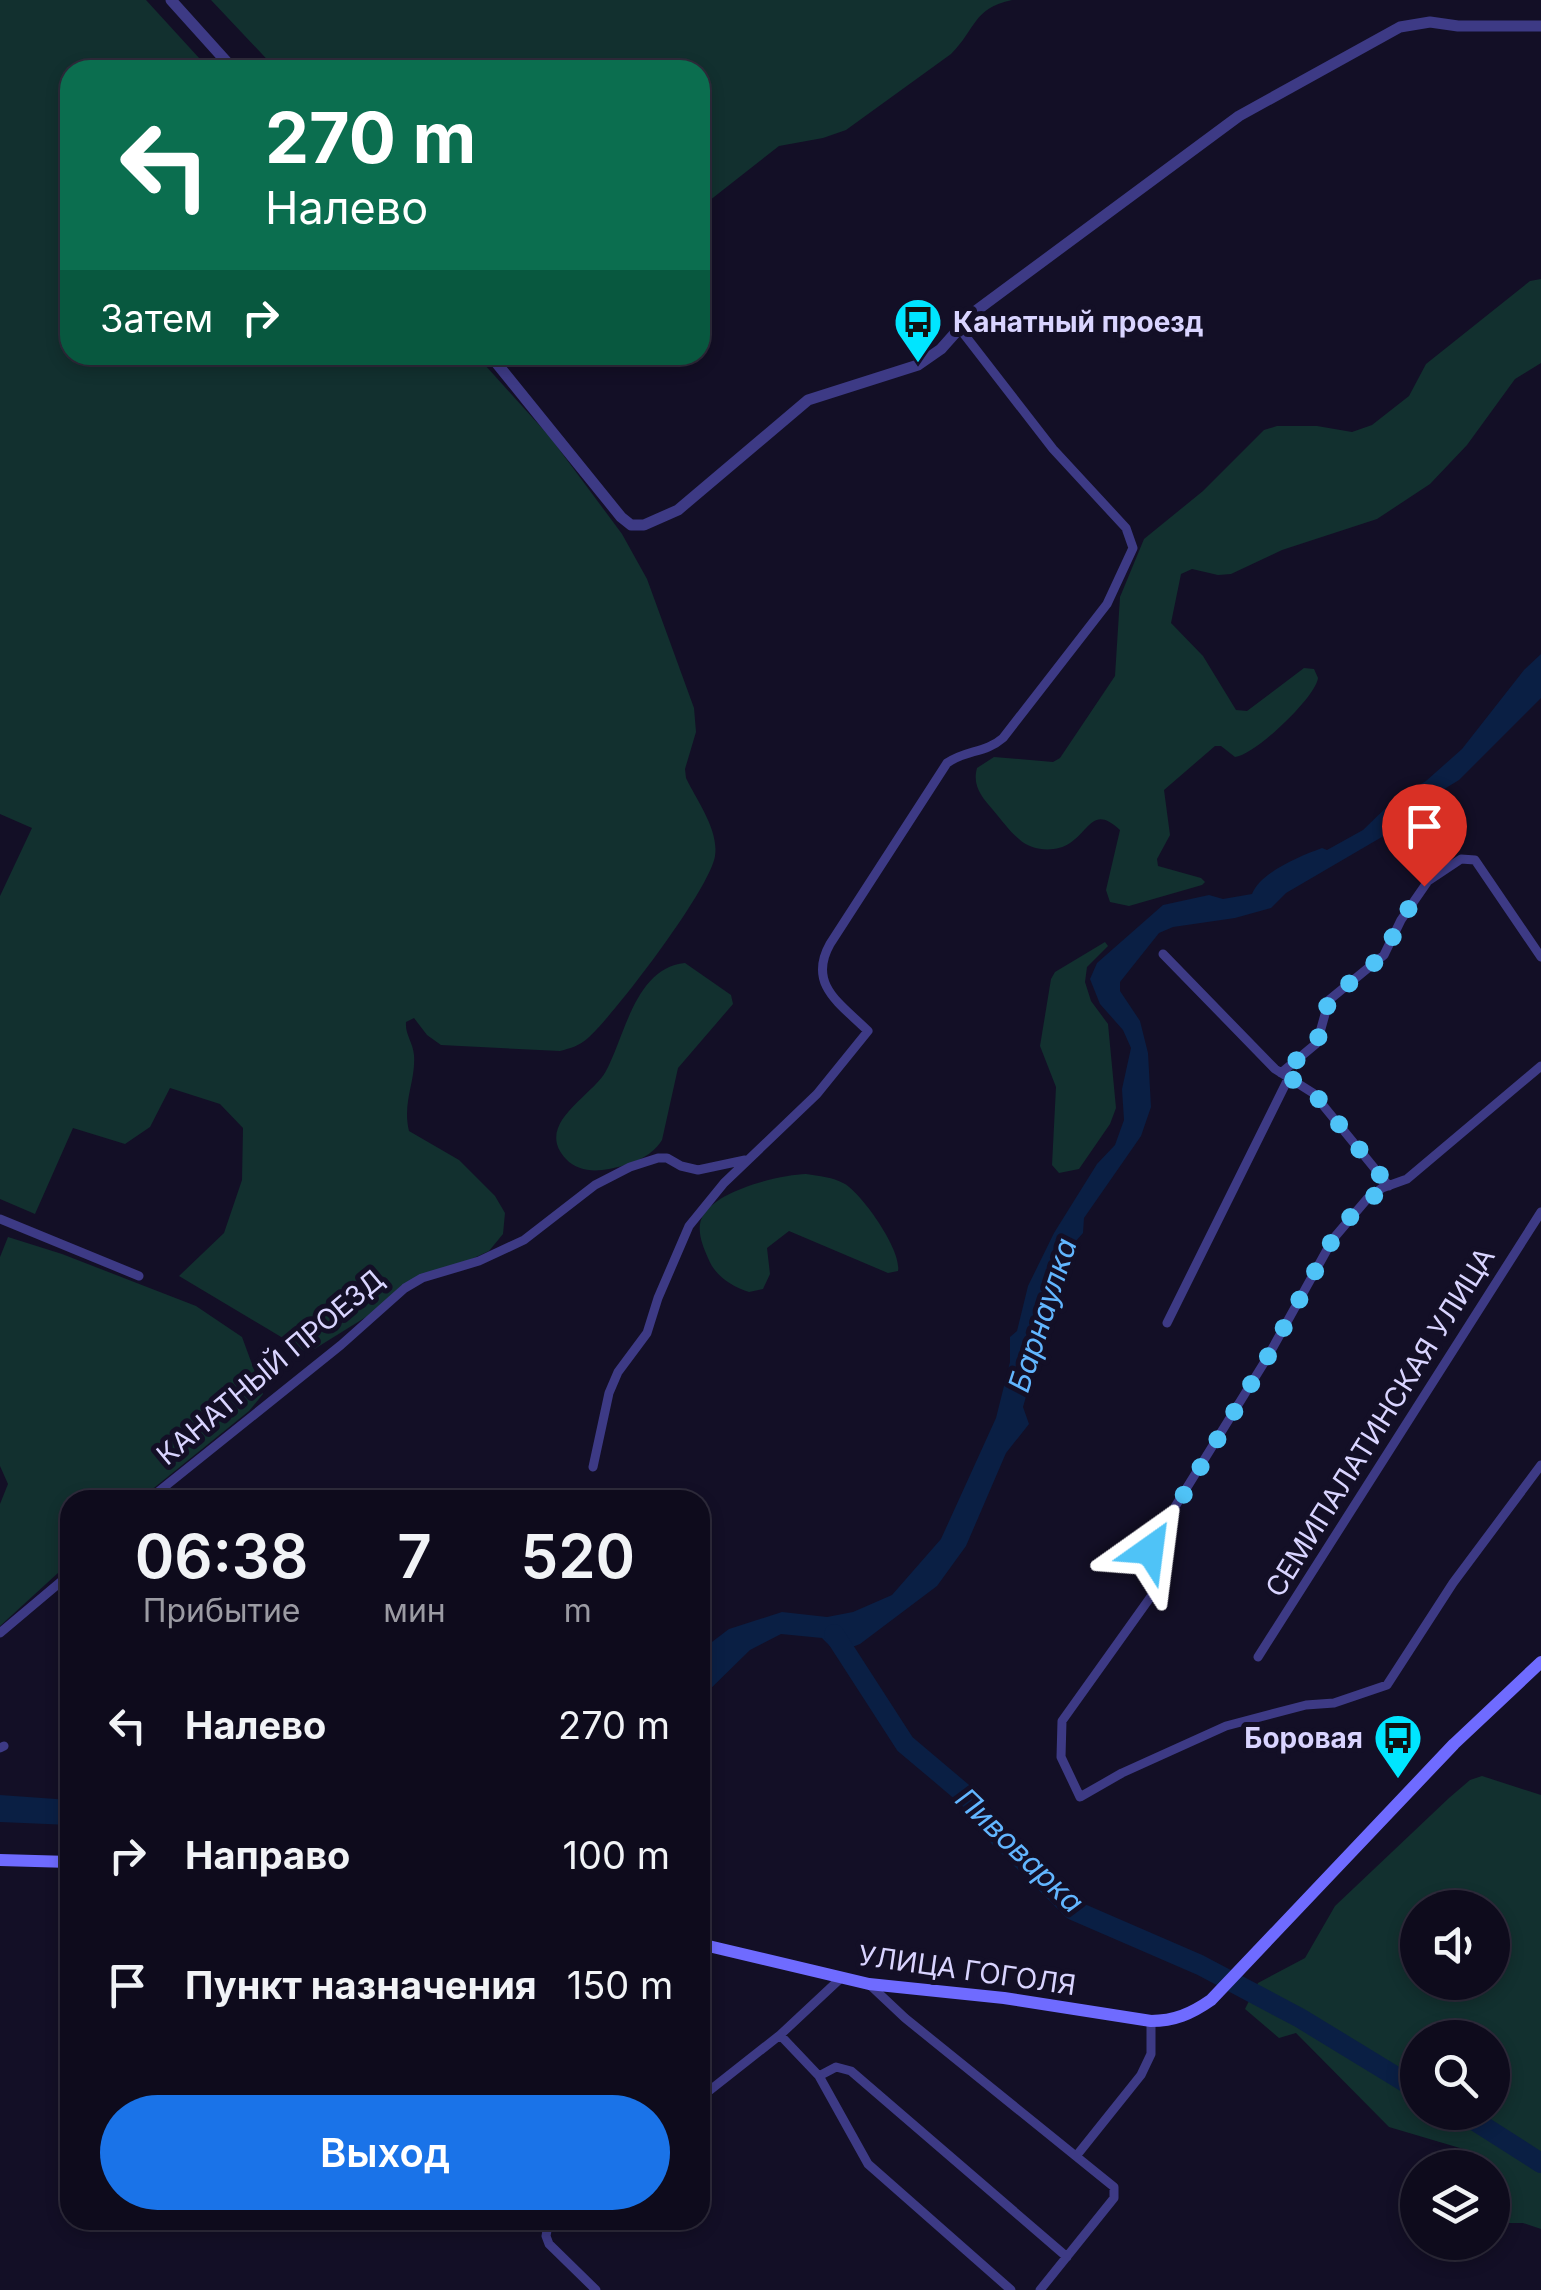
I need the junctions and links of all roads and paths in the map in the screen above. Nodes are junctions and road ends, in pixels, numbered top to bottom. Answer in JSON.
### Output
{"nodes":[{"id":1,"x":172,"y":0,"type":"edge"},
{"id":2,"x":1541,"y":26,"type":"edge"},
{"id":3,"x":225,"y":60,"type":"edge"},
{"id":4,"x":960,"y":329,"type":"junction"},
{"id":5,"x":498,"y":365,"type":"edge"},
{"id":6,"x":1163,"y":954,"type":"dead end"},
{"id":7,"x":1541,"y":957,"type":"edge"},
{"id":8,"x":1541,"y":1066,"type":"edge"},
{"id":9,"x":1285,"y":1075,"type":"junction"},
{"id":10,"x":750,"y":1159,"type":"junction"},
{"id":11,"x":1389,"y":1186,"type":"junction"},
{"id":12,"x":1541,"y":1212,"type":"edge"},
{"id":13,"x":0,"y":1219,"type":"edge"},
{"id":14,"x":139,"y":1276,"type":"dead end"},
{"id":15,"x":1168,"y":1323,"type":"dead end"},
{"id":16,"x":1541,"y":1465,"type":"edge"},
{"id":17,"x":593,"y":1467,"type":"dead end"},
{"id":18,"x":160,"y":1490,"type":"edge"},
{"id":19,"x":60,"y":1583,"type":"edge"},
{"id":20,"x":0,"y":1633,"type":"edge"},
{"id":21,"x":1258,"y":1657,"type":"dead end"},
{"id":22,"x":1541,"y":1662,"type":"edge"},
{"id":23,"x":0,"y":1860,"type":"edge"},
{"id":24,"x":60,"y":1862,"type":"edge"},
{"id":25,"x":710,"y":1946,"type":"edge"},
{"id":26,"x":841,"y":1978,"type":"junction"},
{"id":27,"x":869,"y":1984,"type":"junction"},
{"id":28,"x":1150,"y":2022,"type":"junction"},
{"id":29,"x":780,"y":2034,"type":"junction"},
{"id":30,"x":819,"y":2076,"type":"junction"},
{"id":31,"x":710,"y":2090,"type":"edge"},
{"id":32,"x":1078,"y":2155,"type":"junction"},
{"id":33,"x":549,"y":2230,"type":"edge"},
{"id":34,"x":1067,"y":2256,"type":"junction"},
{"id":35,"x":596,"y":2290,"type":"edge"},
{"id":36,"x":1012,"y":2290,"type":"edge"},
{"id":37,"x":1040,"y":2290,"type":"edge"}],
"edges":[{"from":1,"to":3,"type":"street"},
{"from":2,"to":4,"type":"street"},
{"from":4,"to":5,"type":"street"},
{"from":4,"to":10,"type":"street"},
{"from":6,"to":9,"type":"street"},
{"from":7,"to":9,"type":"street"},
{"from":8,"to":11,"type":"street"},
{"from":9,"to":11,"type":"street"},
{"from":9,"to":15,"type":"street"},
{"from":10,"to":17,"type":"street"},
{"from":10,"to":18,"type":"street","name":"КАНАТНЫЙ ПРОЕЗД"},
{"from":11,"to":16,"type":"street"},
{"from":12,"to":21,"type":"street","name":"СЕМИПАЛАТИНСКАЯ УЛИЦА"},
{"from":13,"to":14,"type":"street"},
{"from":19,"to":20,"type":"street"},
{"from":22,"to":28,"type":"main road"},
{"from":23,"to":24,"type":"main road"},
{"from":25,"to":26,"type":"main road"},
{"from":26,"to":27,"type":"main road","name":"УЛИЦА ГОГОЛЯ"},
{"from":26,"to":29,"type":"street","name":"УЛИЦА ГОГОЛЯ"},
{"from":27,"to":28,"type":"main road","name":"УЛИЦА ГОГОЛЯ"},
{"from":27,"to":32,"type":"street"},
{"from":28,"to":32,"type":"street"},
{"from":29,"to":30,"type":"street"},
{"from":29,"to":31,"type":"street","name":"УЛИЦА ГОГОЛЯ"},
{"from":30,"to":34,"type":"street"},
{"from":30,"to":36,"type":"street"},
{"from":32,"to":34,"type":"street"},
{"from":33,"to":35,"type":"street"},
{"from":34,"to":37,"type":"street"}]}
